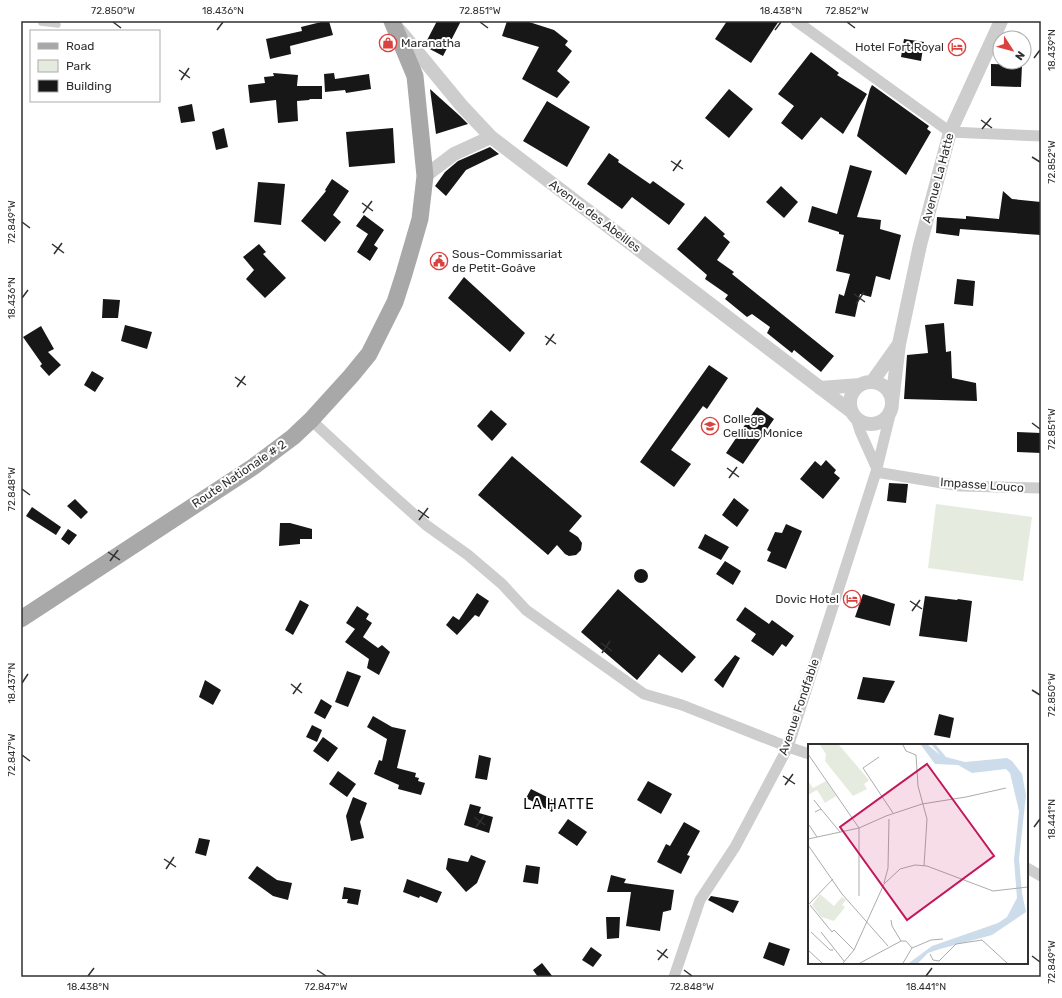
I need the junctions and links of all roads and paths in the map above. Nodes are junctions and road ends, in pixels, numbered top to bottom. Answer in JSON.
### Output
{"nodes":[{"id":1,"x":42,"y":21,"type":"edge"},
{"id":2,"x":796,"y":21,"type":"edge"},
{"id":3,"x":1001,"y":21,"type":"edge"},
{"id":4,"x":392,"y":22,"type":"edge"},
{"id":5,"x":58,"y":25,"type":"dead end"},
{"id":6,"x":950,"y":132,"type":"junction"},
{"id":7,"x":1041,"y":136,"type":"edge"},
{"id":8,"x":491,"y":137,"type":"junction"},
{"id":9,"x":424,"y":176,"type":"junction"},
{"id":10,"x":899,"y":344,"type":"junction"},
{"id":11,"x":866,"y":383,"type":"junction"},
{"id":12,"x":820,"y":388,"type":"junction"},
{"id":13,"x":892,"y":405,"type":"junction"},
{"id":14,"x":854,"y":415,"type":"junction"},
{"id":15,"x":311,"y":420,"type":"junction"},
{"id":16,"x":876,"y":471,"type":"junction"},
{"id":17,"x":1041,"y":488,"type":"edge"},
{"id":18,"x":21,"y":619,"type":"edge"},
{"id":19,"x":788,"y":747,"type":"junction"},
{"id":20,"x":808,"y":754,"type":"edge"},
{"id":21,"x":1028,"y":869,"type":"edge"},
{"id":22,"x":1041,"y":876,"type":"edge"},
{"id":23,"x":674,"y":977,"type":"edge"}],
"edges":[{"from":1,"to":5,"type":"lane"},
{"from":2,"to":6,"type":"street"},
{"from":3,"to":6,"type":"street","name":"Avenue La Hatte"},
{"from":4,"to":8,"type":"street","name":"Avenue des Abeilles"},
{"from":4,"to":9,"type":"main road","name":"Route Nationale # 2"},
{"from":6,"to":7,"type":"street"},
{"from":6,"to":10,"type":"street","name":"Avenue La Hatte"},
{"from":8,"to":9,"type":"street"},
{"from":8,"to":12,"type":"street","name":"Avenue des Abeilles"},
{"from":9,"to":15,"type":"main road","name":"Route Nationale # 2"},
{"from":10,"to":11,"type":"street","name":"Avenue La Hatte"},
{"from":10,"to":13,"type":"street","name":"Avenue La Hatte"},
{"from":11,"to":12,"type":"street"},
{"from":11,"to":13,"type":"street"},
{"from":11,"to":14,"type":"street"},
{"from":12,"to":14,"type":"street","name":"Avenue des Abeilles"},
{"from":13,"to":14,"type":"street"},
{"from":13,"to":16,"type":"street","name":"Avenue Fondfable"},
{"from":14,"to":16,"type":"street"},
{"from":15,"to":18,"type":"main road","name":"Route Nationale # 2"},
{"from":15,"to":19,"type":"street"},
{"from":16,"to":17,"type":"street","name":"Impasse Louco"},
{"from":16,"to":19,"type":"street","name":"Avenue Fondfable"},
{"from":19,"to":20,"type":"street"},
{"from":19,"to":23,"type":"street","name":"Avenue Fondfable"},
{"from":21,"to":22,"type":"street"}]}
